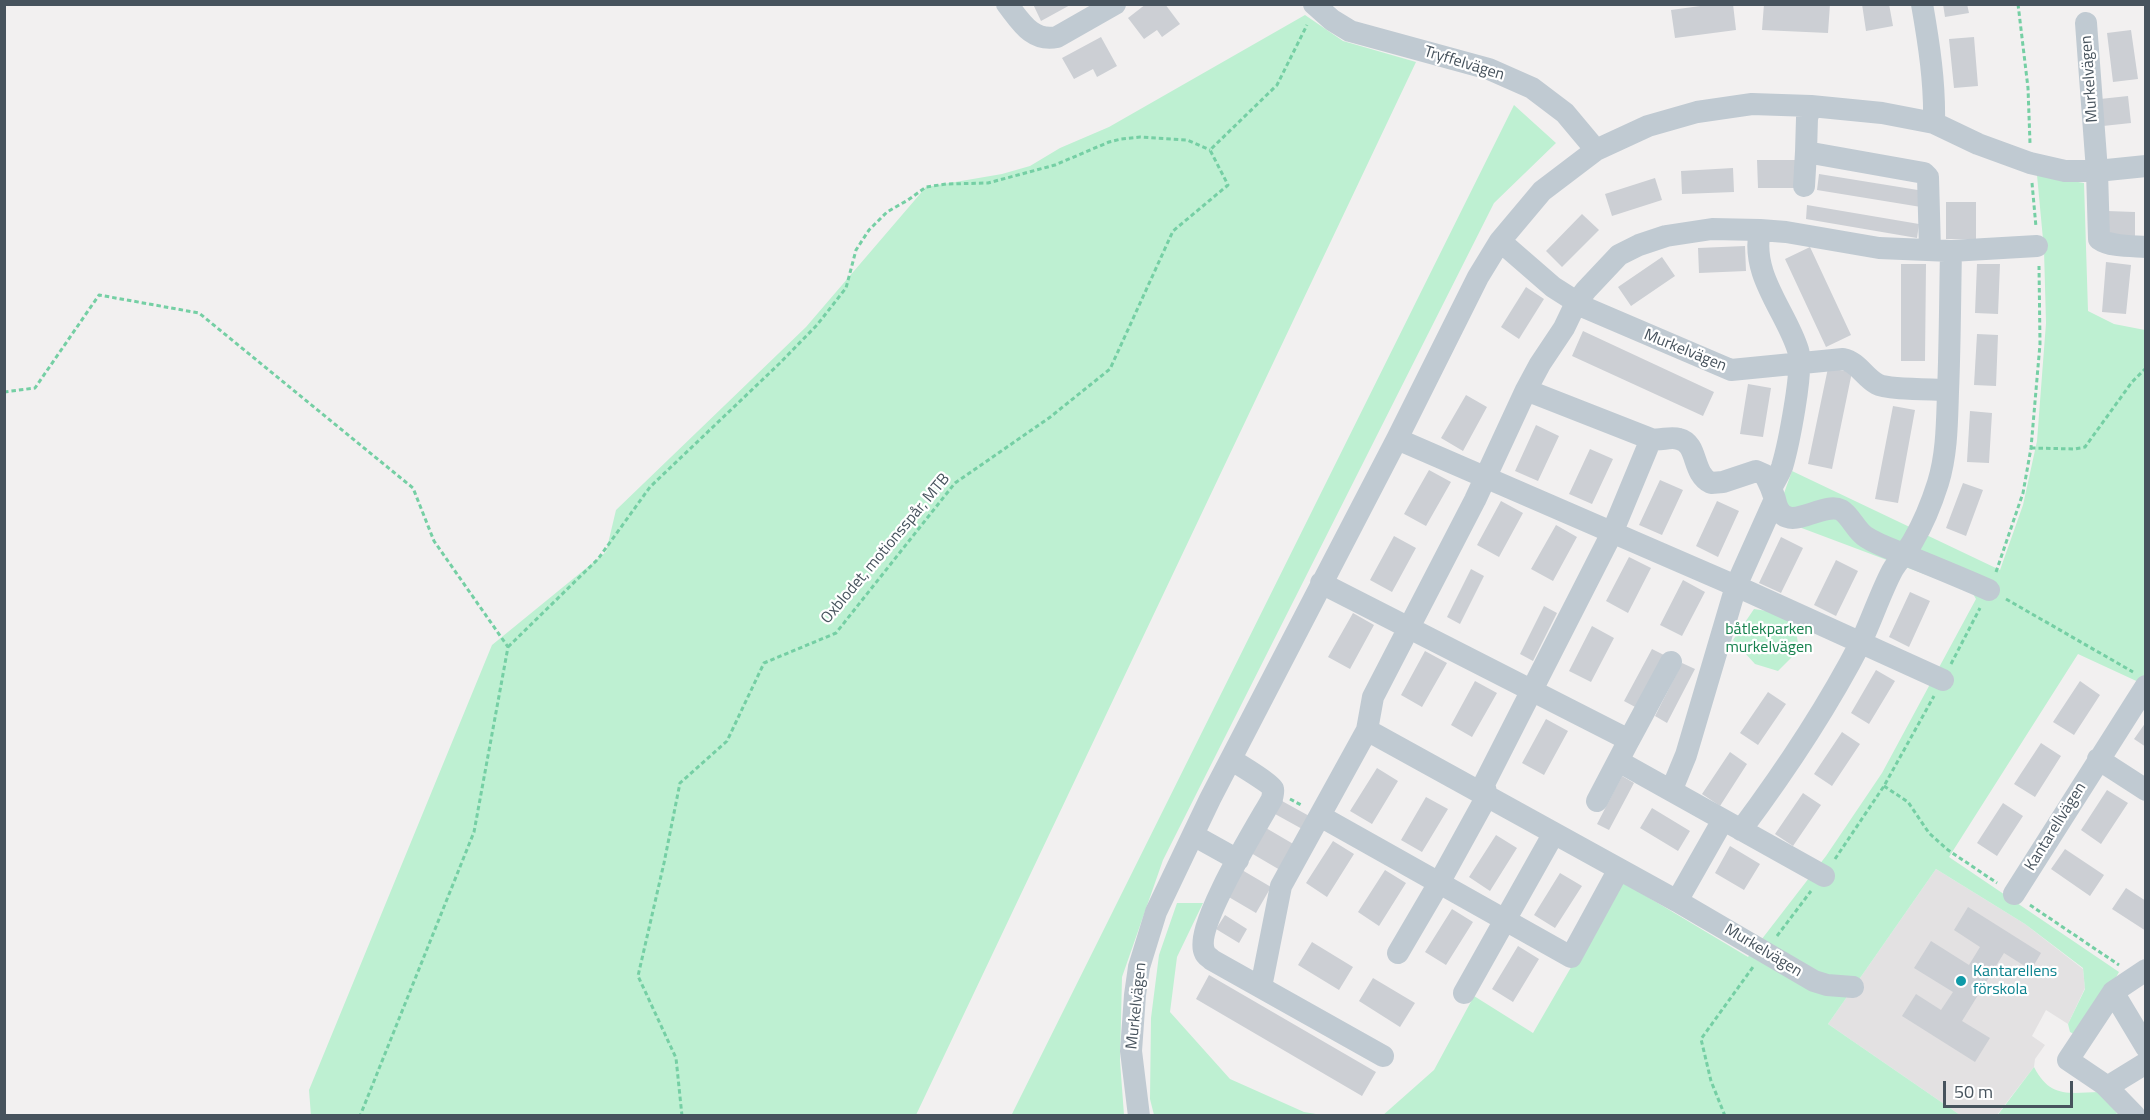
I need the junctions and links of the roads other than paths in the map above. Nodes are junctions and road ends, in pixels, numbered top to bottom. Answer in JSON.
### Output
{"nodes":[{"id":1,"x":1007,"y":4,"type":"edge"},
{"id":2,"x":1115,"y":4,"type":"edge"},
{"id":3,"x":1922,"y":4,"type":"edge"},
{"id":4,"x":1318,"y":8,"type":"edge"},
{"id":5,"x":2086,"y":23,"type":"dead end"},
{"id":6,"x":1811,"y":106,"type":"junction"},
{"id":7,"x":1934,"y":123,"type":"junction"},
{"id":8,"x":1596,"y":150,"type":"junction"},
{"id":9,"x":1806,"y":152,"type":"junction"},
{"id":10,"x":2145,"y":166,"type":"edge"},
{"id":11,"x":2097,"y":171,"type":"junction"},
{"id":12,"x":1804,"y":186,"type":"dead end"},
{"id":13,"x":1760,"y":230,"type":"junction"},
{"id":14,"x":1500,"y":241,"type":"junction"},
{"id":15,"x":2037,"y":246,"type":"dead end"},
{"id":16,"x":2145,"y":247,"type":"edge"},
{"id":17,"x":1941,"y":251,"type":"junction"},
{"id":18,"x":1576,"y":303,"type":"junction"},
{"id":19,"x":1800,"y":364,"type":"junction"},
{"id":20,"x":1526,"y":390,"type":"junction"},
{"id":21,"x":1948,"y":390,"type":"junction"},
{"id":22,"x":1397,"y":439,"type":"junction"},
{"id":23,"x":1651,"y":440,"type":"junction"},
{"id":24,"x":1485,"y":477,"type":"junction"},
{"id":25,"x":1773,"y":493,"type":"junction"},
{"id":26,"x":1612,"y":533,"type":"junction"},
{"id":27,"x":1903,"y":554,"type":"junction"},
{"id":28,"x":1321,"y":583,"type":"junction"},
{"id":29,"x":1736,"y":586,"type":"junction"},
{"id":30,"x":1989,"y":590,"type":"road end"},
{"id":31,"x":1409,"y":627,"type":"junction"},
{"id":32,"x":1861,"y":642,"type":"junction"},
{"id":33,"x":1671,"y":662,"type":"dead end"},
{"id":34,"x":2140,"y":679,"type":"edge"},
{"id":35,"x":1943,"y":680,"type":"dead end"},
{"id":36,"x":1532,"y":689,"type":"junction"},
{"id":37,"x":1367,"y":730,"type":"junction"},
{"id":38,"x":1629,"y":740,"type":"junction"},
{"id":39,"x":2098,"y":759,"type":"junction"},
{"id":40,"x":1232,"y":760,"type":"junction"},
{"id":41,"x":1618,"y":761,"type":"junction"},
{"id":42,"x":1672,"y":789,"type":"junction"},
{"id":43,"x":2145,"y":790,"type":"edge"},
{"id":44,"x":1486,"y":796,"type":"junction"},
{"id":45,"x":1597,"y":801,"type":"dead end"},
{"id":46,"x":1320,"y":816,"type":"junction"},
{"id":47,"x":1732,"y":825,"type":"junction"},
{"id":48,"x":1554,"y":833,"type":"junction"},
{"id":49,"x":1193,"y":835,"type":"junction"},
{"id":50,"x":1238,"y":860,"type":"junction"},
{"id":51,"x":1619,"y":869,"type":"junction"},
{"id":52,"x":1824,"y":876,"type":"dead end"},
{"id":53,"x":1439,"y":884,"type":"junction"},
{"id":54,"x":2014,"y":894,"type":"dead end"},
{"id":55,"x":1677,"y":901,"type":"junction"},
{"id":56,"x":1505,"y":920,"type":"junction"},
{"id":57,"x":1398,"y":953,"type":"dead end"},
{"id":58,"x":2145,"y":970,"type":"edge"},
{"id":59,"x":1261,"y":987,"type":"junction"},
{"id":60,"x":1853,"y":987,"type":"dead end"},
{"id":61,"x":2113,"y":992,"type":"junction"},
{"id":62,"x":1464,"y":993,"type":"dead end"},
{"id":63,"x":2145,"y":1047,"type":"edge"},
{"id":64,"x":1383,"y":1056,"type":"dead end"},
{"id":65,"x":2145,"y":1063,"type":"edge"},
{"id":66,"x":2107,"y":1087,"type":"junction"},
{"id":67,"x":1139,"y":1116,"type":"edge"},
{"id":68,"x":2135,"y":1116,"type":"edge"}],
"edges":[{"from":1,"to":2,"type":"street"},
{"from":3,"to":7,"type":"street"},
{"from":4,"to":8,"type":"street","name":"Tryffelvägen"},
{"from":5,"to":11,"type":"street","name":"Murkelvägen"},
{"from":6,"to":7,"type":"street","name":"Murkelvägen"},
{"from":6,"to":8,"type":"street","name":"Murkelvägen"},
{"from":6,"to":9,"type":"street"},
{"from":7,"to":11,"type":"street","name":"Murkelvägen"},
{"from":8,"to":14,"type":"street","name":"Murkelvägen"},
{"from":9,"to":12,"type":"street"},
{"from":9,"to":17,"type":"street"},
{"from":10,"to":11,"type":"street","name":"Murkelvägen"},
{"from":11,"to":16,"type":"street","name":"Murkelvägen"},
{"from":13,"to":17,"type":"street"},
{"from":13,"to":18,"type":"street"},
{"from":13,"to":19,"type":"street"},
{"from":14,"to":18,"type":"street","name":"Murkelvägen"},
{"from":14,"to":22,"type":"street","name":"Murkelvägen"},
{"from":15,"to":17,"type":"street"},
{"from":17,"to":21,"type":"street"},
{"from":18,"to":19,"type":"street","name":"Murkelvägen"},
{"from":18,"to":20,"type":"street"},
{"from":19,"to":21,"type":"street","name":"Murkelvägen"},
{"from":19,"to":25,"type":"street"},
{"from":20,"to":23,"type":"street"},
{"from":20,"to":24,"type":"street"},
{"from":21,"to":27,"type":"street"},
{"from":22,"to":24,"type":"street"},
{"from":22,"to":28,"type":"street","name":"Murkelvägen"},
{"from":23,"to":25,"type":"street"},
{"from":23,"to":26,"type":"street"},
{"from":24,"to":26,"type":"street"},
{"from":24,"to":31,"type":"street"},
{"from":25,"to":27,"type":"street"},
{"from":25,"to":29,"type":"street"},
{"from":26,"to":29,"type":"street"},
{"from":26,"to":36,"type":"street"},
{"from":27,"to":30,"type":"street"},
{"from":27,"to":32,"type":"street"},
{"from":28,"to":31,"type":"street"},
{"from":28,"to":40,"type":"street","name":"Murkelvägen"},
{"from":29,"to":32,"type":"street"},
{"from":29,"to":42,"type":"street"},
{"from":31,"to":36,"type":"street"},
{"from":31,"to":37,"type":"street"},
{"from":32,"to":35,"type":"street"},
{"from":32,"to":47,"type":"street"},
{"from":33,"to":38,"type":"street"},
{"from":34,"to":39,"type":"street","name":"Kantarellvägen"},
{"from":36,"to":38,"type":"street"},
{"from":36,"to":44,"type":"street"},
{"from":37,"to":44,"type":"street","name":"Murkelvägen"},
{"from":37,"to":46,"type":"street"},
{"from":38,"to":41,"type":"street"},
{"from":39,"to":43,"type":"street"},
{"from":39,"to":54,"type":"street","name":"Kantarellvägen"},
{"from":40,"to":49,"type":"street","name":"Murkelvägen"},
{"from":40,"to":50,"type":"street"},
{"from":41,"to":42,"type":"street"},
{"from":41,"to":45,"type":"street"},
{"from":42,"to":47,"type":"street"},
{"from":44,"to":48,"type":"street","name":"Murkelvägen"},
{"from":44,"to":53,"type":"street"},
{"from":46,"to":53,"type":"street"},
{"from":46,"to":59,"type":"street"},
{"from":47,"to":52,"type":"street"},
{"from":47,"to":55,"type":"street"},
{"from":48,"to":51,"type":"street","name":"Murkelvägen"},
{"from":48,"to":56,"type":"street"},
{"from":49,"to":50,"type":"street"},
{"from":49,"to":67,"type":"street","name":"Murkelvägen"},
{"from":50,"to":59,"type":"street"},
{"from":51,"to":55,"type":"street","name":"Murkelvägen"},
{"from":51,"to":56,"type":"street"},
{"from":53,"to":56,"type":"street"},
{"from":53,"to":57,"type":"street"},
{"from":55,"to":60,"type":"street","name":"Murkelvägen"},
{"from":56,"to":62,"type":"street"},
{"from":58,"to":61,"type":"street"},
{"from":59,"to":64,"type":"street"},
{"from":61,"to":63,"type":"street"},
{"from":61,"to":66,"type":"street"},
{"from":65,"to":66,"type":"street"},
{"from":66,"to":68,"type":"street"}]}
